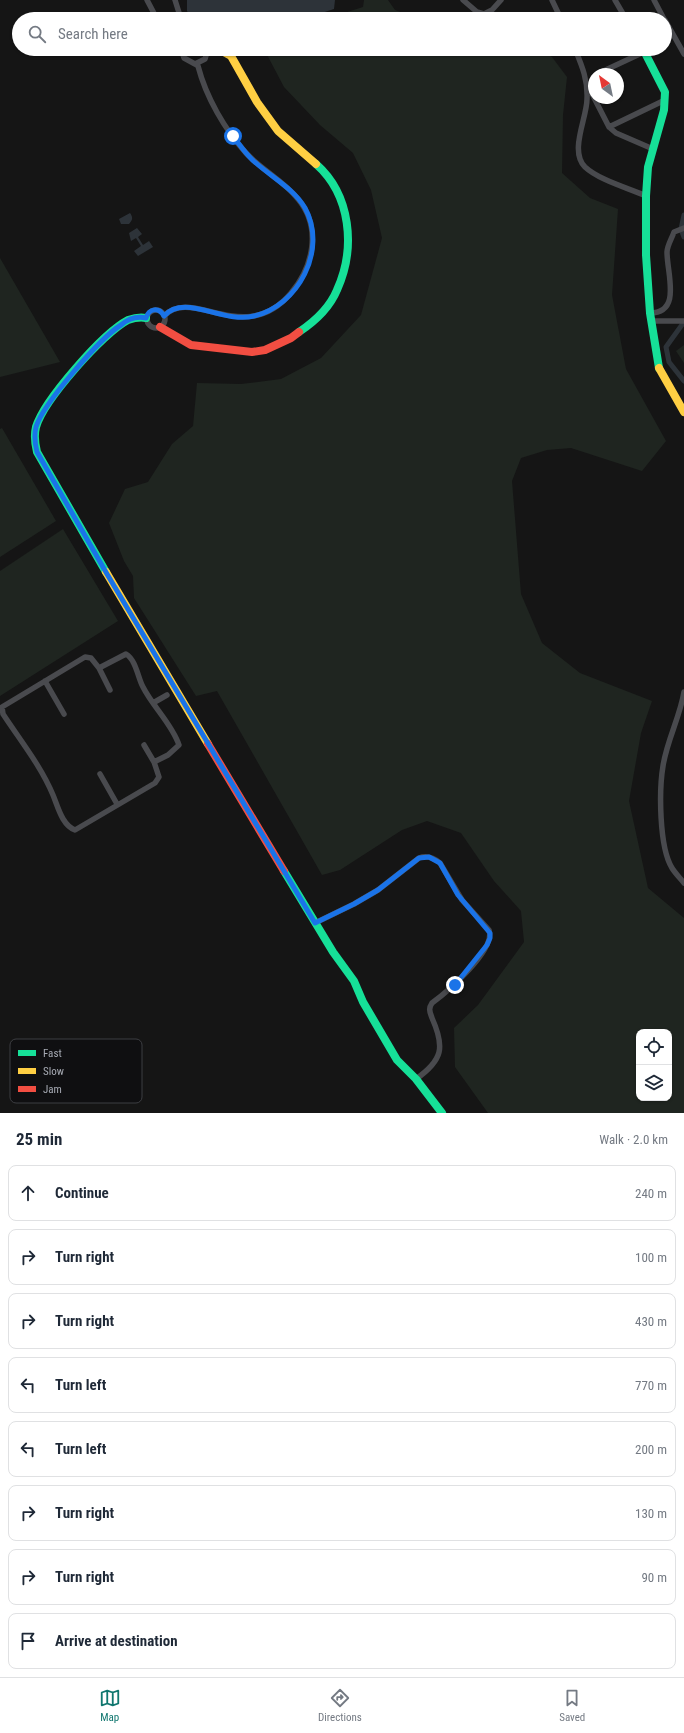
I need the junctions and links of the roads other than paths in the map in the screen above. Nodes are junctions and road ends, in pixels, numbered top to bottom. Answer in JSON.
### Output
{"nodes":[{"id":1,"x":147,"y":0,"type":"edge"},
{"id":2,"x":175,"y":0,"type":"edge"},
{"id":3,"x":463,"y":0,"type":"edge"},
{"id":4,"x":501,"y":0,"type":"edge"},
{"id":5,"x":552,"y":0,"type":"edge"},
{"id":6,"x":615,"y":0,"type":"edge"},
{"id":7,"x":654,"y":0,"type":"edge"},
{"id":8,"x":153,"y":12,"type":"edge"},
{"id":9,"x":179,"y":12,"type":"edge"},
{"id":10,"x":477,"y":12,"type":"edge"},
{"id":11,"x":488,"y":12,"type":"edge"},
{"id":12,"x":558,"y":12,"type":"edge"},
{"id":13,"x":622,"y":12,"type":"edge"},
{"id":14,"x":661,"y":12,"type":"edge"},
{"id":15,"x":672,"y":33,"type":"edge"},
{"id":16,"x":684,"y":54,"type":"edge"},
{"id":17,"x":183,"y":56,"type":"edge"},
{"id":18,"x":206,"y":56,"type":"edge"},
{"id":19,"x":231,"y":56,"type":"edge"},
{"id":20,"x":577,"y":56,"type":"edge"},
{"id":21,"x":632,"y":56,"type":"edge"},
{"id":22,"x":647,"y":56,"type":"edge"},
{"id":23,"x":195,"y":64,"type":"junction"},
{"id":24,"x":609,"y":68,"type":"edge"},
{"id":25,"x":586,"y":81,"type":"junction"},
{"id":26,"x":665,"y":100,"type":"junction"},
{"id":27,"x":609,"y":127,"type":"junction"},
{"id":28,"x":653,"y":149,"type":"junction"},
{"id":29,"x":646,"y":196,"type":"junction"},
{"id":30,"x":684,"y":228,"type":"edge"},
{"id":31,"x":164,"y":316,"type":"junction"},
{"id":32,"x":650,"y":317,"type":"junction"},
{"id":33,"x":146,"y":318,"type":"junction"},
{"id":34,"x":681,"y":320,"type":"edge"},
{"id":35,"x":160,"y":327,"type":"junction"},
{"id":36,"x":684,"y":412,"type":"edge"},
{"id":37,"x":99,"y":668,"type":"junction"},
{"id":38,"x":45,"y":681,"type":"junction"},
{"id":39,"x":110,"y":690,"type":"dead end"},
{"id":40,"x":684,"y":692,"type":"edge"},
{"id":41,"x":167,"y":695,"type":"dead end"},
{"id":42,"x":153,"y":703,"type":"junction"},
{"id":43,"x":64,"y":714,"type":"dead end"},
{"id":44,"x":144,"y":745,"type":"dead end"},
{"id":45,"x":154,"y":762,"type":"junction"},
{"id":46,"x":100,"y":774,"type":"dead end"},
{"id":47,"x":117,"y":804,"type":"junction"},
{"id":48,"x":684,"y":883,"type":"edge"},
{"id":49,"x":315,"y":923,"type":"junction"},
{"id":50,"x":416,"y":1079,"type":"junction"},
{"id":51,"x":442,"y":1113,"type":"edge"}],
"edges":[{"from":1,"to":8,"type":"street"},
{"from":2,"to":9,"type":"street"},
{"from":3,"to":10,"type":"street"},
{"from":4,"to":11,"type":"street"},
{"from":5,"to":12,"type":"street"},
{"from":6,"to":13,"type":"street"},
{"from":7,"to":14,"type":"street"},
{"from":15,"to":16,"type":"street"},
{"from":17,"to":23,"type":"street"},
{"from":18,"to":23,"type":"street"},
{"from":19,"to":35,"type":"street"},
{"from":20,"to":25,"type":"street"},
{"from":21,"to":24,"type":"street"},
{"from":22,"to":26,"type":"street"},
{"from":23,"to":31,"type":"street"},
{"from":25,"to":27,"type":"street"},
{"from":25,"to":29,"type":"street"},
{"from":26,"to":27,"type":"street"},
{"from":26,"to":28,"type":"street"},
{"from":27,"to":28,"type":"street"},
{"from":28,"to":29,"type":"street"},
{"from":29,"to":32,"type":"street"},
{"from":30,"to":32,"type":"street"},
{"from":31,"to":33,"type":"street"},
{"from":31,"to":35,"type":"street"},
{"from":32,"to":34,"type":"street"},
{"from":32,"to":36,"type":"street"},
{"from":33,"to":35,"type":"street"},
{"from":33,"to":49,"type":"street"},
{"from":37,"to":38,"type":"street"},
{"from":37,"to":39,"type":"street"},
{"from":37,"to":42,"type":"street"},
{"from":38,"to":43,"type":"street"},
{"from":38,"to":47,"type":"street"},
{"from":40,"to":48,"type":"street"},
{"from":41,"to":42,"type":"street"},
{"from":42,"to":45,"type":"street"},
{"from":44,"to":45,"type":"street"},
{"from":45,"to":47,"type":"street"},
{"from":46,"to":47,"type":"street"},
{"from":49,"to":50,"type":"street"},
{"from":49,"to":50,"type":"street"},
{"from":50,"to":51,"type":"street"}]}
